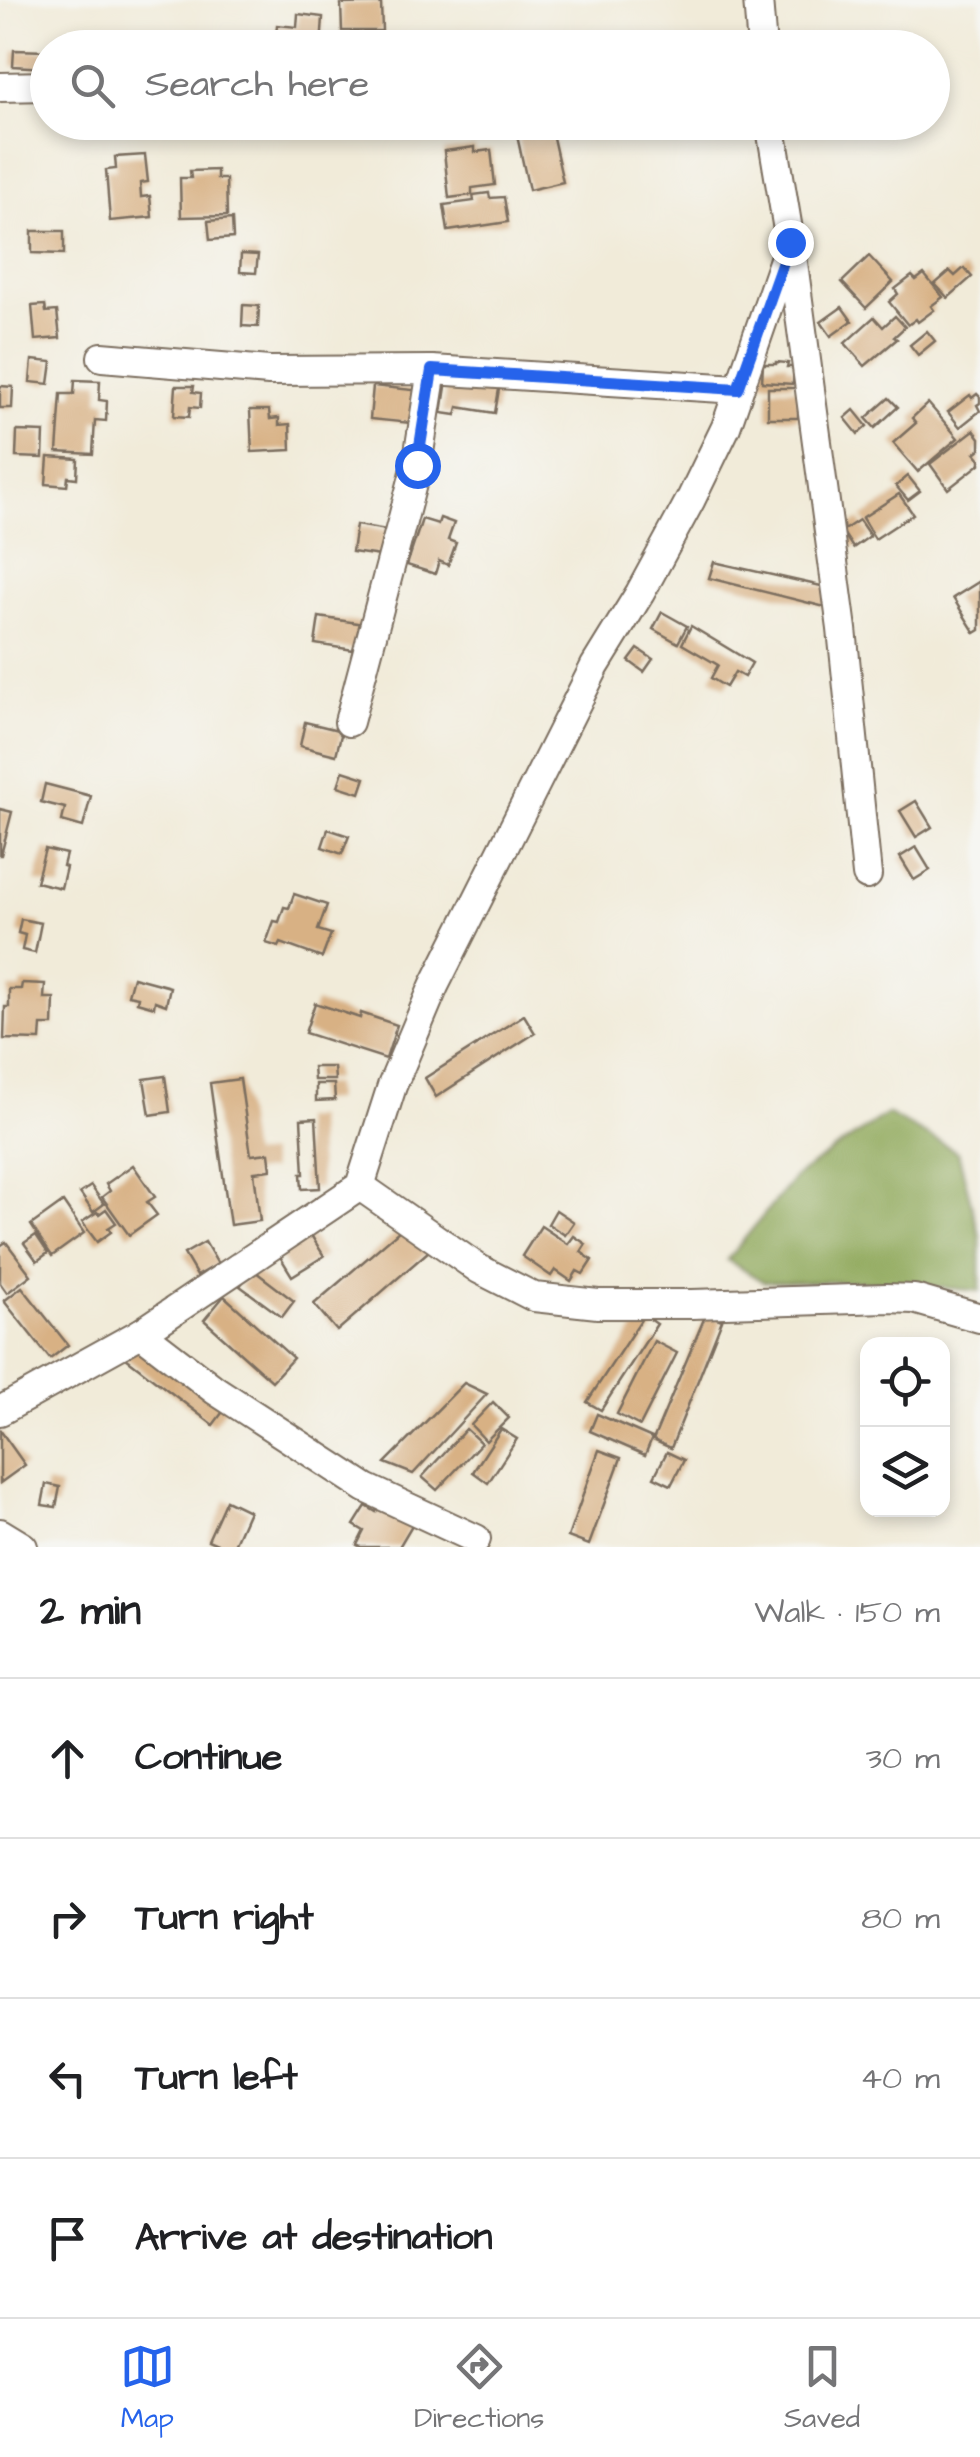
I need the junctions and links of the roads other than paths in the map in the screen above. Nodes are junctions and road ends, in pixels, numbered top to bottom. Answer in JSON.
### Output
{"nodes":[{"id":1,"x":758,"y":0,"type":"edge"},
{"id":2,"x":760,"y":30,"type":"edge"},
{"id":3,"x":30,"y":86,"type":"edge"},
{"id":4,"x":0,"y":87,"type":"edge"},
{"id":5,"x":773,"y":140,"type":"edge"},
{"id":6,"x":790,"y":242,"type":"junction"},
{"id":7,"x":102,"y":357,"type":"dead end"},
{"id":8,"x":432,"y":370,"type":"junction"},
{"id":9,"x":738,"y":389,"type":"junction"},
{"id":10,"x":350,"y":722,"type":"dead end"},
{"id":11,"x":867,"y":875,"type":"dead end"},
{"id":12,"x":360,"y":1186,"type":"junction"},
{"id":13,"x":980,"y":1318,"type":"edge"},
{"id":14,"x":141,"y":1333,"type":"junction"},
{"id":15,"x":0,"y":1411,"type":"edge"},
{"id":16,"x":0,"y":1534,"type":"edge"},
{"id":17,"x":476,"y":1539,"type":"dead end"},
{"id":18,"x":23,"y":1547,"type":"edge"}],
"edges":[{"from":1,"to":2,"type":"street"},
{"from":3,"to":4,"type":"street"},
{"from":5,"to":6,"type":"street"},
{"from":6,"to":9,"type":"street"},
{"from":6,"to":11,"type":"street"},
{"from":7,"to":8,"type":"street"},
{"from":8,"to":9,"type":"street"},
{"from":8,"to":10,"type":"street"},
{"from":9,"to":12,"type":"street"},
{"from":12,"to":13,"type":"street"},
{"from":12,"to":14,"type":"street"},
{"from":14,"to":15,"type":"street"},
{"from":14,"to":17,"type":"street"},
{"from":16,"to":18,"type":"street"}]}
